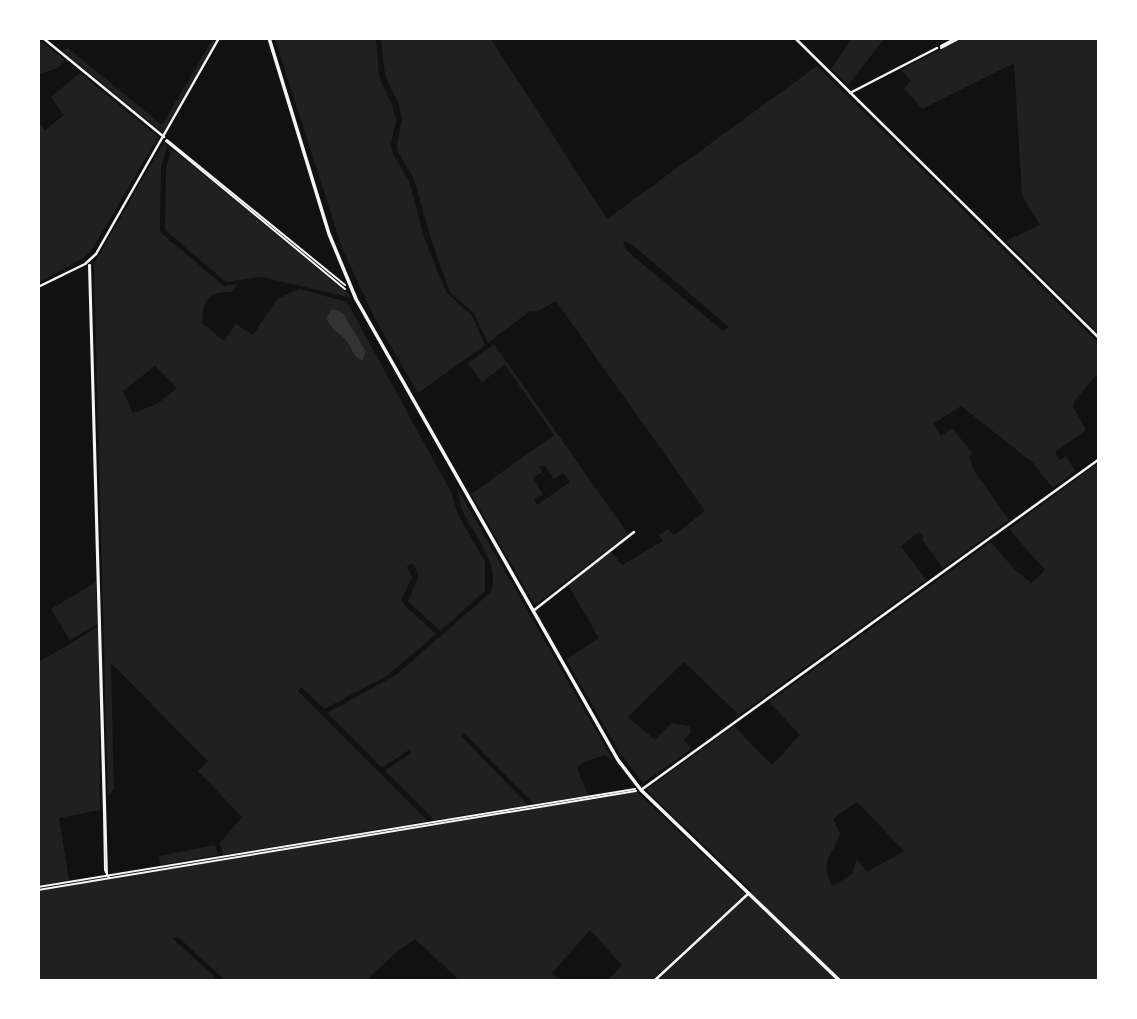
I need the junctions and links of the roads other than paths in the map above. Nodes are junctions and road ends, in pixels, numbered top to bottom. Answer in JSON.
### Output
{"nodes":[{"id":1,"x":43,"y":38,"type":"edge"},
{"id":2,"x":219,"y":38,"type":"edge"},
{"id":3,"x":269,"y":38,"type":"edge"},
{"id":4,"x":795,"y":38,"type":"edge"},
{"id":5,"x":937,"y":48,"type":"road end"},
{"id":6,"x":850,"y":93,"type":"junction"},
{"id":7,"x":164,"y":137,"type":"junction"},
{"id":8,"x":38,"y":287,"type":"edge"},
{"id":9,"x":1098,"y":337,"type":"edge"},
{"id":10,"x":1098,"y":460,"type":"edge"},
{"id":11,"x":634,"y":532,"type":"dead end"},
{"id":12,"x":533,"y":611,"type":"junction"},
{"id":13,"x":641,"y":790,"type":"junction"},
{"id":14,"x":749,"y":894,"type":"junction"},
{"id":15,"x":654,"y":981,"type":"edge"},
{"id":16,"x":840,"y":981,"type":"edge"}],
"edges":[{"from":1,"to":7,"type":"street"},
{"from":2,"to":7,"type":"street"},
{"from":3,"to":12,"type":"street"},
{"from":4,"to":6,"type":"street"},
{"from":5,"to":6,"type":"street"},
{"from":6,"to":9,"type":"street"},
{"from":7,"to":8,"type":"street"},
{"from":10,"to":13,"type":"street"},
{"from":11,"to":12,"type":"street"},
{"from":12,"to":13,"type":"street"},
{"from":13,"to":14,"type":"street"},
{"from":14,"to":15,"type":"street"},
{"from":14,"to":16,"type":"street"}]}
